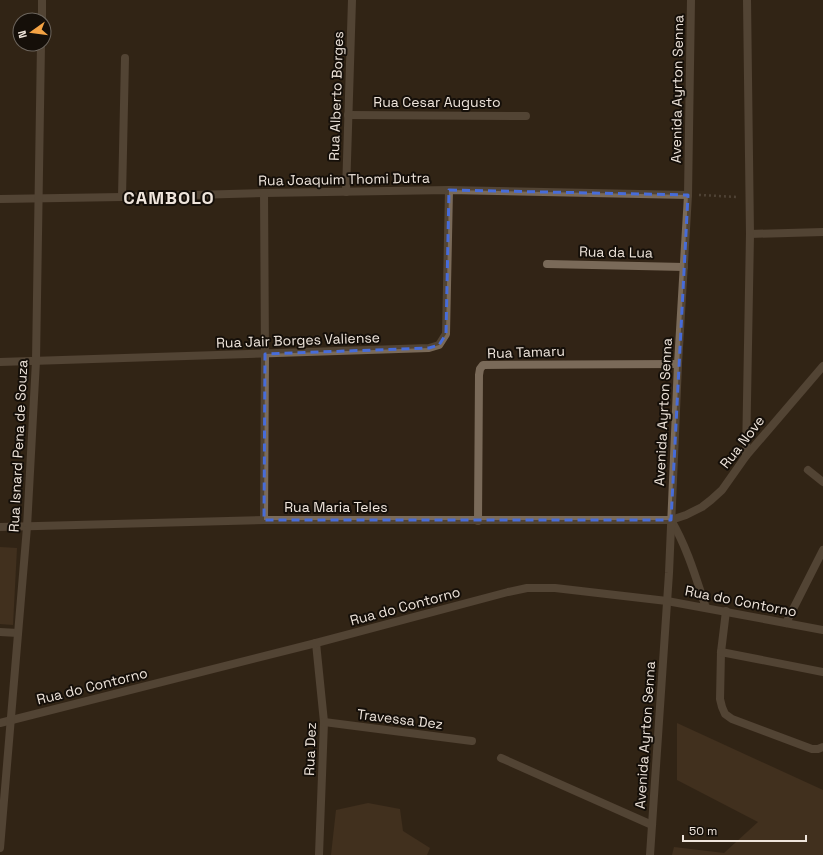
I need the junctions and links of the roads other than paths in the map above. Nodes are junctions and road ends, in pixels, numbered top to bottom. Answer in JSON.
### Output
{"nodes":[{"id":1,"x":42,"y":0,"type":"edge"},
{"id":2,"x":352,"y":0,"type":"edge"},
{"id":3,"x":690,"y":0,"type":"edge"},
{"id":4,"x":747,"y":0,"type":"edge"},
{"id":5,"x":42,"y":12,"type":"edge"},
{"id":6,"x":41,"y":52,"type":"edge"},
{"id":7,"x":125,"y":58,"type":"dead end"},
{"id":8,"x":348,"y":115,"type":"junction"},
{"id":9,"x":526,"y":116,"type":"dead end"},
{"id":10,"x":448,"y":190,"type":"junction"},
{"id":11,"x":346,"y":192,"type":"junction"},
{"id":12,"x":264,"y":193,"type":"junction"},
{"id":13,"x":688,"y":195,"type":"junction"},
{"id":14,"x":122,"y":197,"type":"junction"},
{"id":15,"x":0,"y":199,"type":"edge"},
{"id":16,"x":38,"y":199,"type":"junction"},
{"id":17,"x":823,"y":232,"type":"edge"},
{"id":18,"x":750,"y":234,"type":"junction"},
{"id":19,"x":547,"y":264,"type":"dead end"},
{"id":20,"x":684,"y":267,"type":"junction"},
{"id":21,"x":265,"y":354,"type":"junction"},
{"id":22,"x":36,"y":361,"type":"junction"},
{"id":23,"x":0,"y":362,"type":"edge"},
{"id":24,"x":678,"y":364,"type":"junction"},
{"id":25,"x":823,"y":366,"type":"edge"},
{"id":26,"x":746,"y":456,"type":"junction"},
{"id":27,"x":808,"y":470,"type":"dead end"},
{"id":28,"x":823,"y":482,"type":"edge"},
{"id":29,"x":264,"y":520,"type":"junction"},
{"id":30,"x":671,"y":520,"type":"junction"},
{"id":31,"x":478,"y":521,"type":"junction"},
{"id":32,"x":0,"y":527,"type":"edge"},
{"id":33,"x":27,"y":527,"type":"junction"},
{"id":34,"x":823,"y":550,"type":"edge"},
{"id":35,"x":667,"y":601,"type":"junction"},
{"id":36,"x":706,"y":608,"type":"junction"},
{"id":37,"x":726,"y":611,"type":"junction"},
{"id":38,"x":786,"y":623,"type":"junction"},
{"id":39,"x":823,"y":630,"type":"edge"},
{"id":40,"x":0,"y":632,"type":"edge"},
{"id":41,"x":18,"y":633,"type":"junction"},
{"id":42,"x":316,"y":643,"type":"junction"},
{"id":43,"x":721,"y":652,"type":"junction"},
{"id":44,"x":823,"y":672,"type":"edge"},
{"id":45,"x":11,"y":720,"type":"junction"},
{"id":46,"x":0,"y":722,"type":"edge"},
{"id":47,"x":324,"y":722,"type":"junction"},
{"id":48,"x":472,"y":741,"type":"dead end"},
{"id":49,"x":823,"y":747,"type":"edge"},
{"id":50,"x":501,"y":758,"type":"dead end"},
{"id":51,"x":652,"y":825,"type":"junction"},
{"id":52,"x":0,"y":848,"type":"edge"},
{"id":53,"x":319,"y":855,"type":"edge"},
{"id":54,"x":650,"y":855,"type":"edge"}],
"edges":[{"from":1,"to":5,"type":"street"},
{"from":2,"to":8,"type":"street","name":"Rua Alberto Borges"},
{"from":3,"to":13,"type":"street","name":"Avenida Ayrton Senna"},
{"from":4,"to":18,"type":"street"},
{"from":6,"to":16,"type":"street","name":"Rua Isnard Pena de Souza"},
{"from":7,"to":14,"type":"street"},
{"from":8,"to":9,"type":"street","name":"Rua Cesar Augusto"},
{"from":8,"to":11,"type":"street","name":"Rua Alberto Borges"},
{"from":10,"to":11,"type":"street","name":"Rua Joaquim Thomi Dutra"},
{"from":10,"to":13,"type":"street","name":"Rua Joaquim Thomi Dutra"},
{"from":10,"to":21,"type":"street","name":"Rua Jair Borges Valiense"},
{"from":11,"to":12,"type":"street","name":"Rua Joaquim Thomi Dutra"},
{"from":12,"to":14,"type":"street","name":"Rua Joaquim Thomi Dutra"},
{"from":12,"to":21,"type":"street"},
{"from":13,"to":20,"type":"street","name":"Avenida Ayrton Senna"},
{"from":14,"to":16,"type":"street","name":"Rua Joaquim Thomi Dutra"},
{"from":15,"to":16,"type":"street","name":"Rua Joaquim Thomi Dutra"},
{"from":16,"to":22,"type":"street","name":"Rua Isnard Pena de Souza"},
{"from":17,"to":18,"type":"street"},
{"from":18,"to":26,"type":"street"},
{"from":19,"to":20,"type":"street","name":"Rua da Lua"},
{"from":20,"to":24,"type":"street","name":"Avenida Ayrton Senna"},
{"from":21,"to":22,"type":"street","name":"Rua Jair Borges Valiense"},
{"from":21,"to":29,"type":"street"},
{"from":22,"to":23,"type":"street","name":"Rua Jair Borges Valiense"},
{"from":22,"to":33,"type":"street","name":"Rua Isnard Pena de Souza"},
{"from":24,"to":30,"type":"street","name":"Avenida Ayrton Senna"},
{"from":24,"to":31,"type":"street","name":"Rua Tamaru"},
{"from":25,"to":26,"type":"street","name":"Rua Nove"},
{"from":26,"to":30,"type":"street","name":"Rua Nove"},
{"from":27,"to":28,"type":"street"},
{"from":29,"to":31,"type":"street","name":"Rua Maria Teles"},
{"from":29,"to":33,"type":"street","name":"Rua Maria Teles"},
{"from":30,"to":31,"type":"street","name":"Rua Maria Teles"},
{"from":30,"to":35,"type":"street","name":"Avenida Ayrton Senna"},
{"from":30,"to":36,"type":"street"},
{"from":32,"to":33,"type":"street","name":"Rua Maria Teles"},
{"from":33,"to":41,"type":"street","name":"Rua Isnard Pena de Souza"},
{"from":34,"to":38,"type":"street"},
{"from":35,"to":36,"type":"street","name":"Rua do Contorno"},
{"from":35,"to":42,"type":"street","name":"Rua do Contorno"},
{"from":35,"to":51,"type":"street","name":"Avenida Ayrton Senna"},
{"from":36,"to":37,"type":"street","name":"Rua do Contorno"},
{"from":37,"to":38,"type":"street","name":"Rua do Contorno"},
{"from":37,"to":43,"type":"street"},
{"from":38,"to":39,"type":"street","name":"Rua do Contorno"},
{"from":40,"to":41,"type":"street"},
{"from":41,"to":45,"type":"street","name":"Rua Isnard Pena de Souza"},
{"from":42,"to":45,"type":"street","name":"Rua do Contorno"},
{"from":42,"to":47,"type":"street","name":"Rua Dez"},
{"from":43,"to":44,"type":"street"},
{"from":43,"to":49,"type":"street"},
{"from":45,"to":46,"type":"street","name":"Rua do Contorno"},
{"from":45,"to":52,"type":"street","name":"Rua Isnard Pena de Souza"},
{"from":47,"to":48,"type":"street","name":"Travessa Dez"},
{"from":47,"to":53,"type":"street","name":"Rua Dez"},
{"from":50,"to":51,"type":"street","name":"Avenida Ayrton Senna"},
{"from":51,"to":54,"type":"street","name":"Avenida Ayrton Senna"}]}
